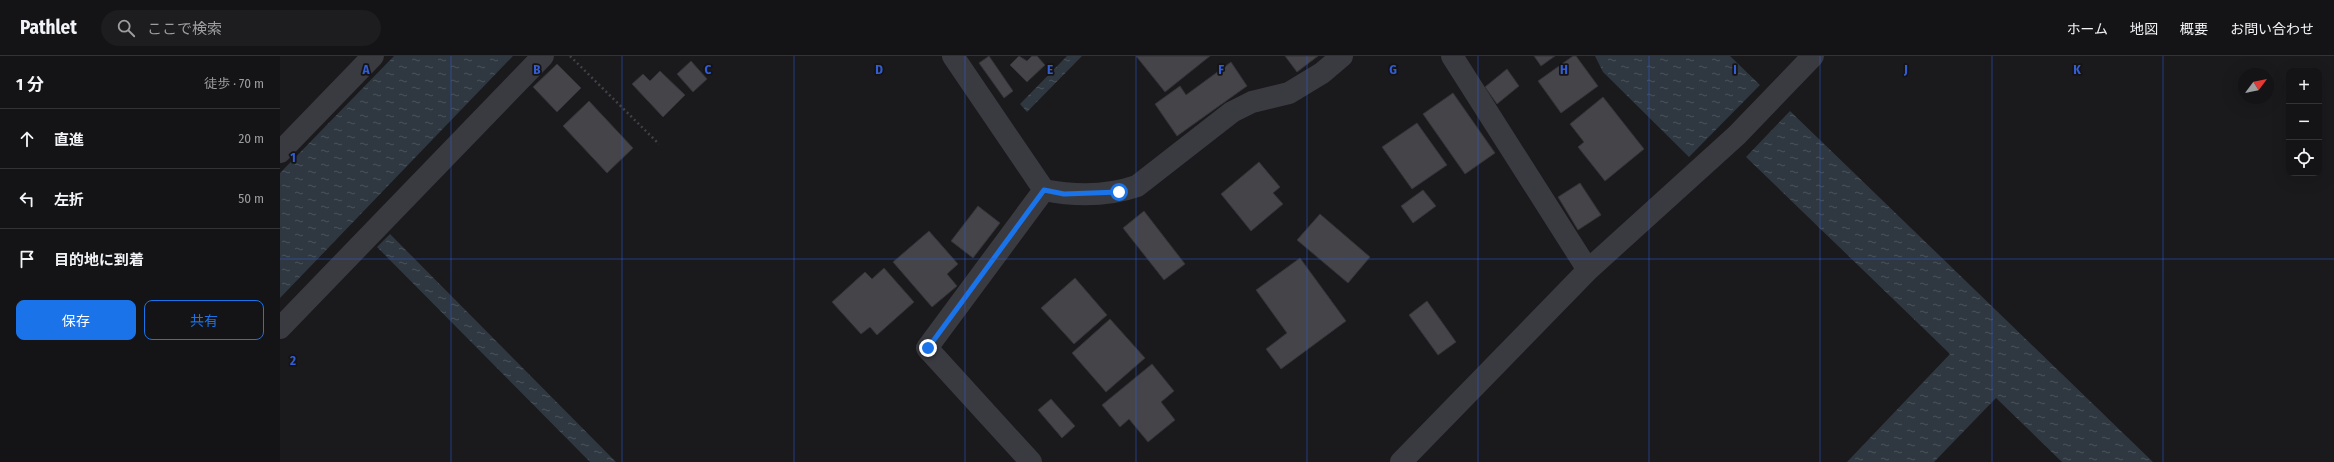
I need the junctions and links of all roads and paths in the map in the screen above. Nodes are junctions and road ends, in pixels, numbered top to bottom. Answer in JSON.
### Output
{"nodes":[{"id":1,"x":373,"y":56,"type":"edge"},
{"id":2,"x":543,"y":56,"type":"edge"},
{"id":3,"x":569,"y":56,"type":"edge"},
{"id":4,"x":953,"y":56,"type":"edge"},
{"id":5,"x":1342,"y":56,"type":"edge"},
{"id":6,"x":1452,"y":56,"type":"edge"},
{"id":7,"x":1813,"y":56,"type":"edge"},
{"id":8,"x":659,"y":144,"type":"dead end"},
{"id":9,"x":280,"y":152,"type":"edge"},
{"id":10,"x":1044,"y":190,"type":"junction"},
{"id":11,"x":1588,"y":270,"type":"junction"},
{"id":12,"x":280,"y":328,"type":"edge"},
{"id":13,"x":1407,"y":460,"type":"edge"},
{"id":14,"x":1031,"y":462,"type":"edge"}],
"edges":[{"from":1,"to":9,"type":"street"},
{"from":2,"to":12,"type":"street"},
{"from":3,"to":8,"type":"path"},
{"from":4,"to":10,"type":"street"},
{"from":5,"to":10,"type":"street"},
{"from":6,"to":11,"type":"street"},
{"from":7,"to":11,"type":"street"},
{"from":10,"to":14,"type":"street"},
{"from":11,"to":13,"type":"street"}]}
